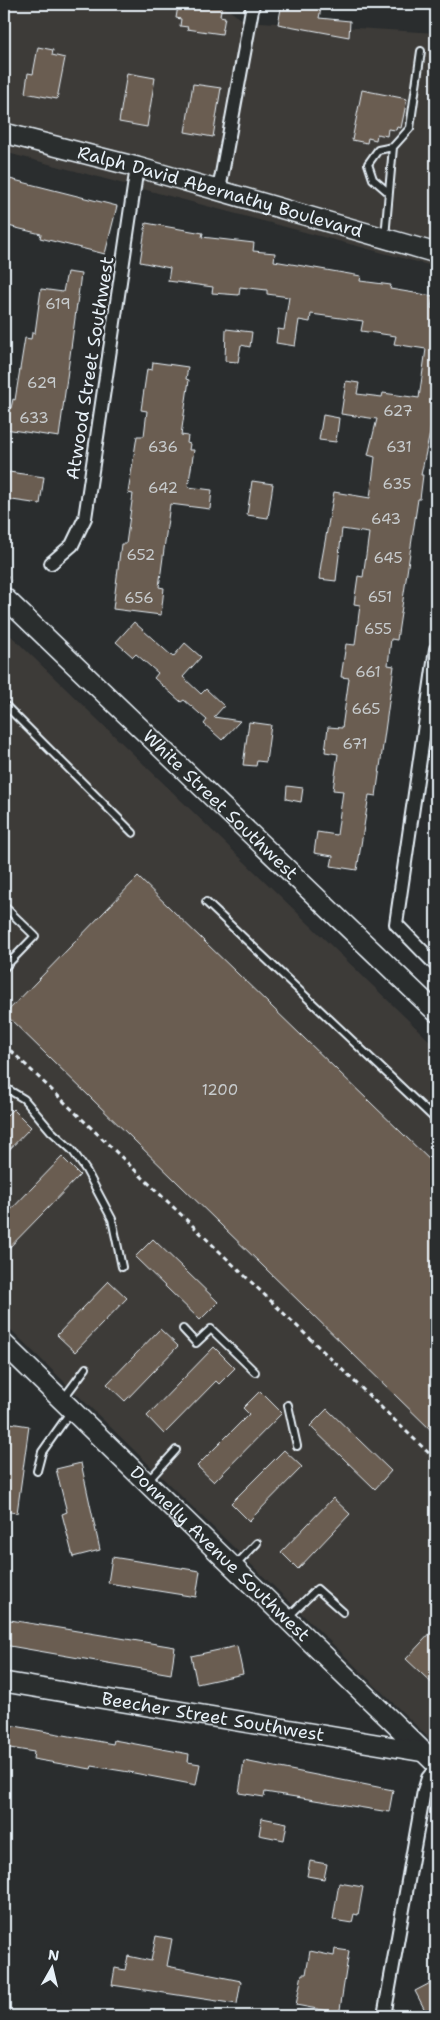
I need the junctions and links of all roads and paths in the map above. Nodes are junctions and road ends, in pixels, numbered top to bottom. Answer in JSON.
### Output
{"nodes":[{"id":1,"x":253,"y":4,"type":"edge"},
{"id":2,"x":421,"y":51,"type":"dead end"},
{"id":3,"x":4,"y":133,"type":"edge"},
{"id":4,"x":393,"y":147,"type":"junction"},
{"id":5,"x":138,"y":167,"type":"junction"},
{"id":6,"x":219,"y":190,"type":"junction"},
{"id":7,"x":388,"y":192,"type":"junction"},
{"id":8,"x":385,"y":238,"type":"junction"},
{"id":9,"x":436,"y":253,"type":"edge"},
{"id":10,"x":51,"y":563,"type":"dead end"},
{"id":11,"x":4,"y":596,"type":"edge"},
{"id":12,"x":436,"y":649,"type":"edge"},
{"id":13,"x":4,"y":704,"type":"edge"},
{"id":14,"x":132,"y":833,"type":"dead end"},
{"id":15,"x":206,"y":902,"type":"dead end"},
{"id":16,"x":4,"y":906,"type":"edge"},
{"id":17,"x":436,"y":965,"type":"edge"},
{"id":18,"x":4,"y":968,"type":"edge"},
{"id":19,"x":436,"y":1012,"type":"edge"},
{"id":20,"x":4,"y":1044,"type":"edge"},
{"id":21,"x":4,"y":1088,"type":"edge"},
{"id":22,"x":436,"y":1120,"type":"edge"},
{"id":23,"x":122,"y":1267,"type":"dead end"},
{"id":24,"x":183,"y":1330,"type":"dead end"},
{"id":25,"x":4,"y":1344,"type":"edge"},
{"id":26,"x":86,"y":1368,"type":"dead end"},
{"id":27,"x":255,"y":1372,"type":"dead end"},
{"id":28,"x":67,"y":1405,"type":"junction"},
{"id":29,"x":288,"y":1405,"type":"dead end"},
{"id":30,"x":297,"y":1446,"type":"dead end"},
{"id":31,"x":176,"y":1450,"type":"dead end"},
{"id":32,"x":436,"y":1460,"type":"edge"},
{"id":33,"x":37,"y":1471,"type":"dead end"},
{"id":34,"x":147,"y":1482,"type":"junction"},
{"id":35,"x":256,"y":1543,"type":"dead end"},
{"id":36,"x":234,"y":1567,"type":"junction"},
{"id":37,"x":343,"y":1612,"type":"dead end"},
{"id":38,"x":287,"y":1618,"type":"junction"},
{"id":39,"x":4,"y":1682,"type":"edge"},
{"id":40,"x":432,"y":1761,"type":"edge"},
{"id":41,"x":384,"y":2016,"type":"edge"}],
"edges":[{"from":1,"to":6,"type":"street"},
{"from":2,"to":4,"type":"lane"},
{"from":3,"to":5,"type":"street","name":"Ralph David Abernathy Boulevard"},
{"from":4,"to":7,"type":"lane"},
{"from":4,"to":7,"type":"lane"},
{"from":5,"to":6,"type":"street","name":"Ralph David Abernathy Boulevard"},
{"from":5,"to":10,"type":"street","name":"Atwood Street Southwest"},
{"from":6,"to":8,"type":"street","name":"Ralph David Abernathy Boulevard"},
{"from":7,"to":8,"type":"lane"},
{"from":8,"to":9,"type":"street","name":"Ralph David Abernathy Boulevard"},
{"from":11,"to":19,"type":"street","name":"White Street Southwest"},
{"from":12,"to":17,"type":"street"},
{"from":13,"to":14,"type":"lane"},
{"from":15,"to":22,"type":"lane"},
{"from":16,"to":18,"type":"lane"},
{"from":20,"to":32,"type":"path"},
{"from":21,"to":23,"type":"lane"},
{"from":24,"to":27,"type":"lane"},
{"from":25,"to":28,"type":"street","name":"Donnelly Avenue Southwest"},
{"from":26,"to":28,"type":"lane"},
{"from":28,"to":33,"type":"lane"},
{"from":28,"to":34,"type":"street","name":"Donnelly Avenue Southwest"},
{"from":29,"to":30,"type":"lane"},
{"from":31,"to":34,"type":"lane"},
{"from":34,"to":36,"type":"street","name":"Donnelly Avenue Southwest"},
{"from":35,"to":36,"type":"lane"},
{"from":36,"to":38,"type":"street","name":"Donnelly Avenue Southwest"},
{"from":37,"to":38,"type":"lane"},
{"from":38,"to":40,"type":"street","name":"Donnelly Avenue Southwest"},
{"from":39,"to":40,"type":"street","name":"Beecher Street Southwest"},
{"from":40,"to":41,"type":"street"}]}
